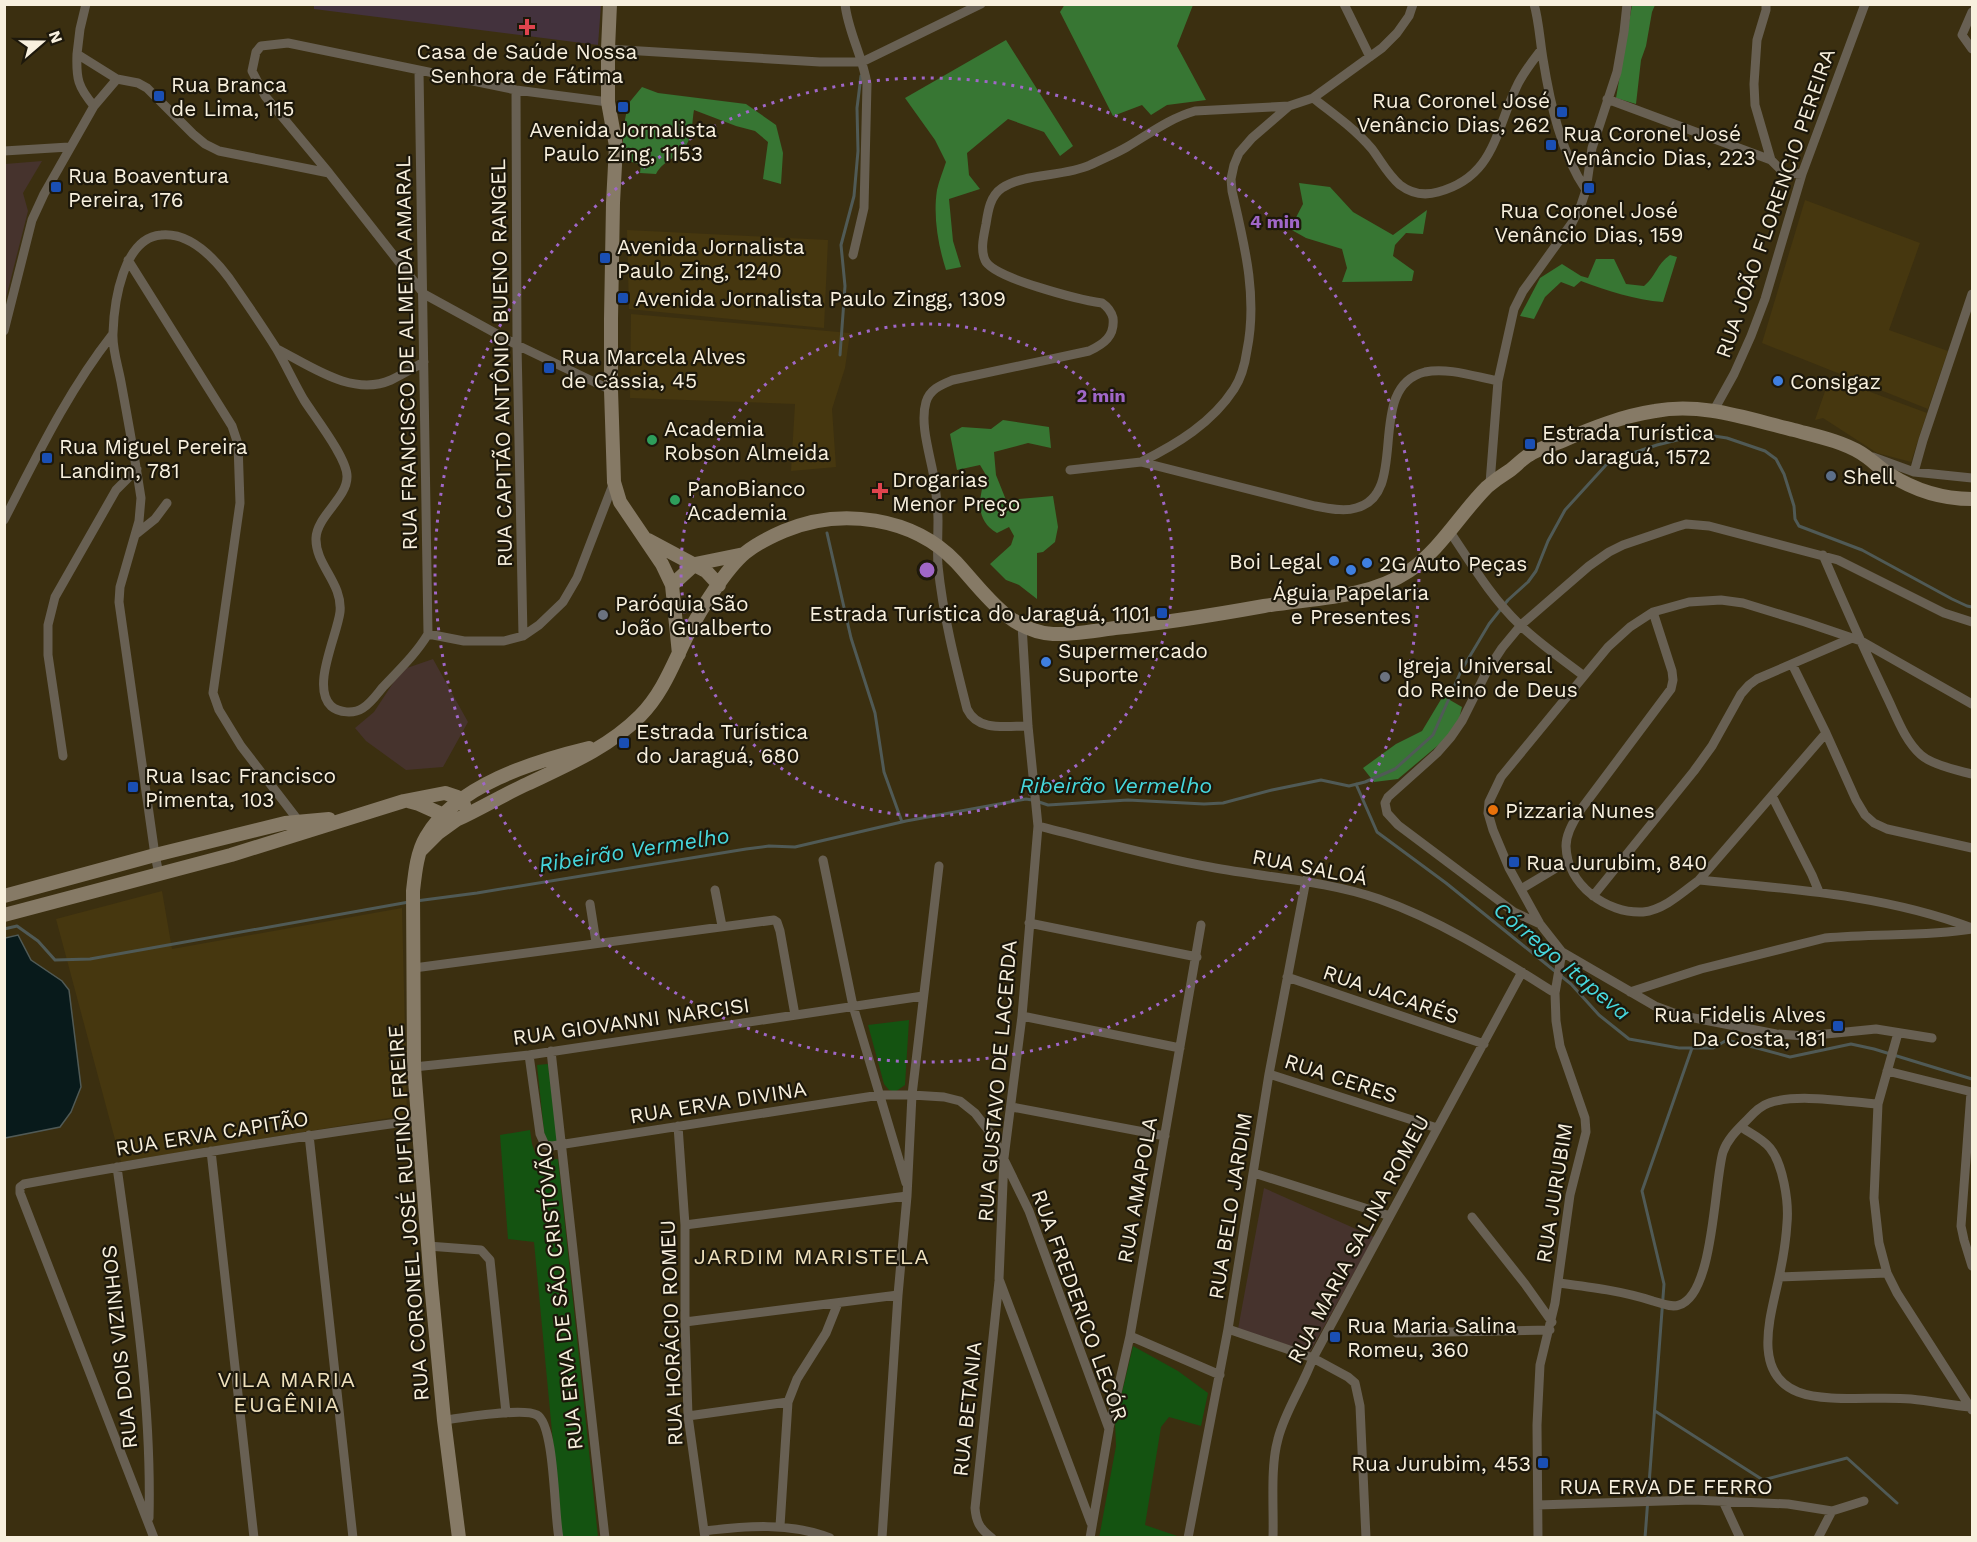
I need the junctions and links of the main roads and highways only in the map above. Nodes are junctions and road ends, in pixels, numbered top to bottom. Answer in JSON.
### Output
{"nodes":[{"id":1,"x":610,"y":4,"type":"edge"},
{"id":2,"x":1972,"y":499,"type":"edge"},
{"id":3,"x":646,"y":539,"type":"junction"},
{"id":4,"x":744,"y":554,"type":"junction"},
{"id":5,"x":695,"y":564,"type":"junction"},
{"id":6,"x":672,"y":585,"type":"junction"},
{"id":7,"x":719,"y":585,"type":"junction"},
{"id":8,"x":676,"y":620,"type":"junction"},
{"id":9,"x":690,"y":630,"type":"junction"},
{"id":10,"x":679,"y":656,"type":"junction"},
{"id":11,"x":606,"y":743,"type":"junction"},
{"id":12,"x":503,"y":776,"type":"junction"},
{"id":13,"x":445,"y":793,"type":"junction"},
{"id":14,"x":462,"y":800,"type":"junction"},
{"id":15,"x":404,"y":801,"type":"junction"},
{"id":16,"x":442,"y":814,"type":"junction"},
{"id":17,"x":460,"y":818,"type":"junction"},
{"id":18,"x":302,"y":827,"type":"junction"},
{"id":19,"x":421,"y":850,"type":"junction"},
{"id":20,"x":4,"y":896,"type":"edge"},
{"id":21,"x":4,"y":915,"type":"edge"},
{"id":22,"x":459,"y":1538,"type":"edge"}],
"edges":[{"from":1,"to":3,"type":"main road"},
{"from":2,"to":4,"type":"main road"},
{"from":3,"to":5,"type":"main road"},
{"from":3,"to":6,"type":"main road"},
{"from":4,"to":5,"type":"main road"},
{"from":4,"to":7,"type":"main road"},
{"from":5,"to":6,"type":"main road"},
{"from":5,"to":7,"type":"main road"},
{"from":6,"to":8,"type":"main road"},
{"from":7,"to":9,"type":"main road"},
{"from":8,"to":9,"type":"main road"},
{"from":8,"to":10,"type":"main road"},
{"from":9,"to":10,"type":"main road"},
{"from":10,"to":11,"type":"main road"},
{"from":11,"to":12,"type":"main road"},
{"from":11,"to":17,"type":"main road"},
{"from":12,"to":13,"type":"main road"},
{"from":12,"to":14,"type":"main road","name":"RUA CORONEL JOSÉ RUFINO FREIRE"},
{"from":13,"to":14,"type":"main road"},
{"from":13,"to":15,"type":"main road"},
{"from":14,"to":16,"type":"main road","name":"RUA CORONEL JOSÉ RUFINO FREIRE"},
{"from":14,"to":17,"type":"main road"},
{"from":15,"to":16,"type":"main road"},
{"from":15,"to":18,"type":"main road"},
{"from":16,"to":17,"type":"main road"},
{"from":16,"to":19,"type":"main road","name":"RUA CORONEL JOSÉ RUFINO FREIRE"},
{"from":17,"to":19,"type":"main road"},
{"from":18,"to":20,"type":"main road"},
{"from":18,"to":21,"type":"main road"},
{"from":19,"to":22,"type":"main road","name":"RUA CORONEL JOSÉ RUFINO FREIRE"}]}
